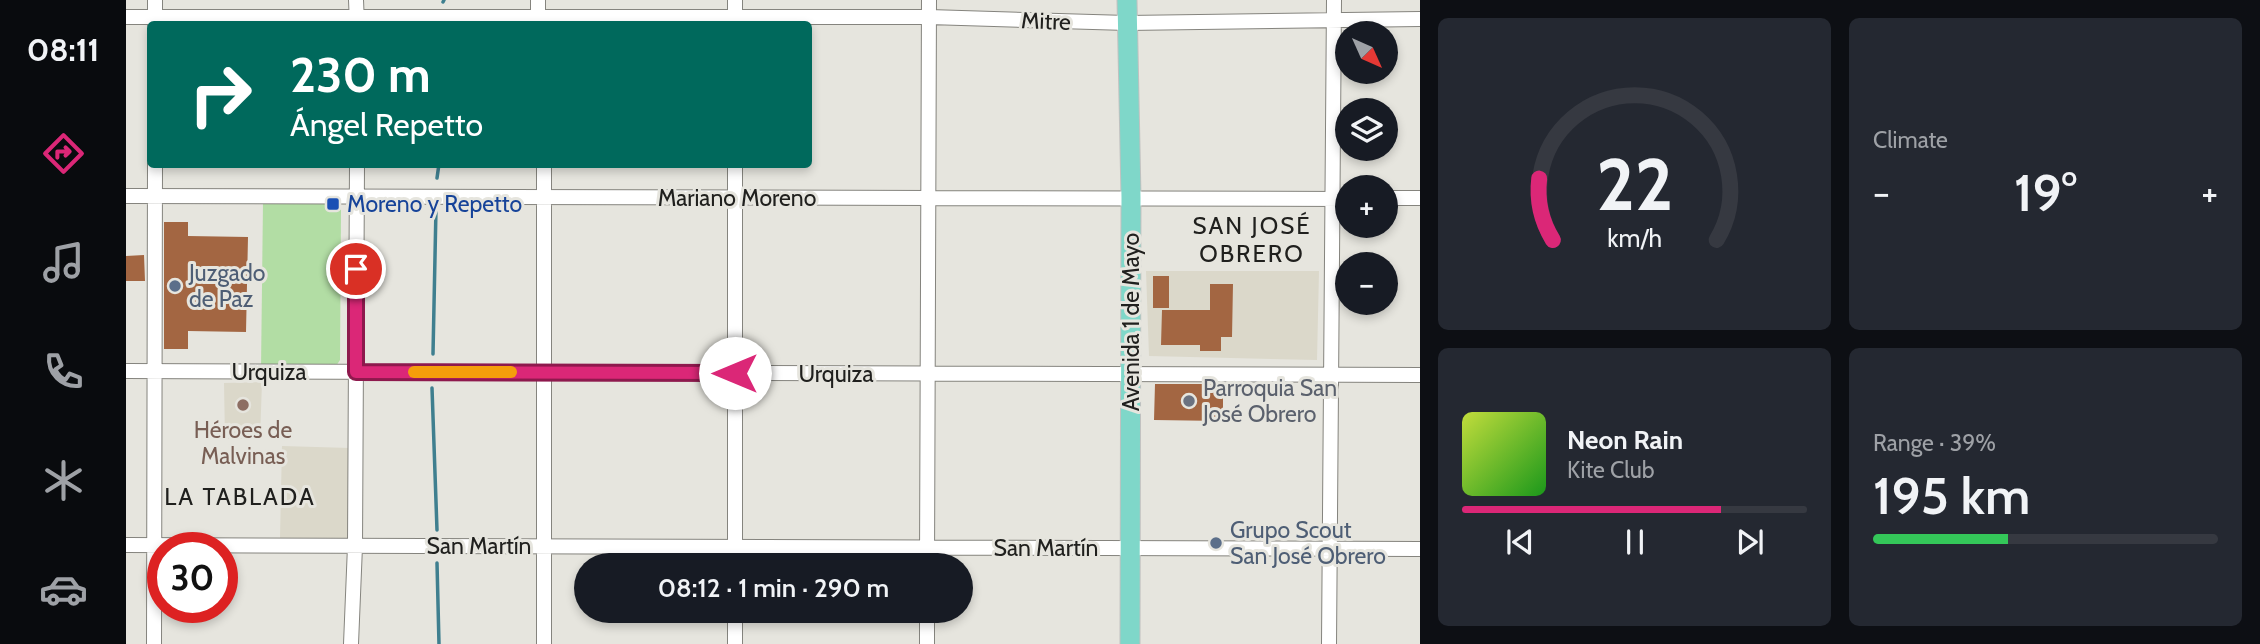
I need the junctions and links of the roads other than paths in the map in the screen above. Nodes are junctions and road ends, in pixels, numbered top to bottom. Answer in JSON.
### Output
{"nodes":[{"id":1,"x":155,"y":0,"type":"edge"},
{"id":2,"x":356,"y":0,"type":"edge"},
{"id":3,"x":538,"y":0,"type":"edge"},
{"id":4,"x":734,"y":0,"type":"edge"},
{"id":5,"x":929,"y":0,"type":"edge"},
{"id":6,"x":1127,"y":0,"type":"edge"},
{"id":7,"x":1334,"y":0,"type":"edge"},
{"id":8,"x":126,"y":17,"type":"edge"},
{"id":9,"x":929,"y":17,"type":"junction"},
{"id":10,"x":1420,"y":19,"type":"edge"},
{"id":11,"x":1334,"y":20,"type":"junction"},
{"id":12,"x":155,"y":21,"type":"edge"},
{"id":13,"x":357,"y":21,"type":"edge"},
{"id":14,"x":538,"y":21,"type":"edge"},
{"id":15,"x":734,"y":21,"type":"edge"},
{"id":16,"x":1127,"y":23,"type":"junction"},
{"id":17,"x":155,"y":168,"type":"edge"},
{"id":18,"x":356,"y":168,"type":"edge"},
{"id":19,"x":544,"y":168,"type":"edge"},
{"id":20,"x":735,"y":168,"type":"edge"},
{"id":21,"x":1339,"y":175,"type":"edge"},
{"id":22,"x":126,"y":196,"type":"edge"},
{"id":23,"x":155,"y":196,"type":"junction"},
{"id":24,"x":1131,"y":197,"type":"junction"},
{"id":25,"x":356,"y":198,"type":"junction"},
{"id":26,"x":545,"y":198,"type":"junction"},
{"id":27,"x":735,"y":198,"type":"junction"},
{"id":28,"x":929,"y":198,"type":"junction"},
{"id":29,"x":1398,"y":198,"type":"edge"},
{"id":30,"x":1420,"y":198,"type":"edge"},
{"id":31,"x":1335,"y":199,"type":"edge"},
{"id":32,"x":1338,"y":238,"type":"edge"},
{"id":33,"x":126,"y":371,"type":"edge"},
{"id":34,"x":154,"y":371,"type":"junction"},
{"id":35,"x":356,"y":372,"type":"junction"},
{"id":36,"x":544,"y":372,"type":"junction"},
{"id":37,"x":735,"y":373,"type":"junction"},
{"id":38,"x":928,"y":374,"type":"junction"},
{"id":39,"x":1130,"y":374,"type":"junction"},
{"id":40,"x":1420,"y":374,"type":"edge"},
{"id":41,"x":1332,"y":375,"type":"junction"},
{"id":42,"x":154,"y":532,"type":"edge"},
{"id":43,"x":126,"y":545,"type":"edge"},
{"id":44,"x":147,"y":545,"type":"edge"},
{"id":45,"x":238,"y":545,"type":"edge"},
{"id":46,"x":355,"y":546,"type":"junction"},
{"id":47,"x":544,"y":546,"type":"junction"},
{"id":48,"x":735,"y":547,"type":"junction"},
{"id":49,"x":928,"y":547,"type":"junction"},
{"id":50,"x":1130,"y":548,"type":"junction"},
{"id":51,"x":1330,"y":548,"type":"junction"},
{"id":52,"x":1420,"y":549,"type":"edge"},
{"id":53,"x":735,"y":553,"type":"edge"},
{"id":54,"x":928,"y":553,"type":"edge"},
{"id":55,"x":154,"y":623,"type":"edge"},
{"id":56,"x":735,"y":623,"type":"edge"},
{"id":57,"x":927,"y":623,"type":"edge"},
{"id":58,"x":154,"y":644,"type":"edge"},
{"id":59,"x":351,"y":644,"type":"edge"},
{"id":60,"x":544,"y":644,"type":"edge"},
{"id":61,"x":735,"y":644,"type":"edge"},
{"id":62,"x":927,"y":644,"type":"edge"},
{"id":63,"x":1130,"y":644,"type":"edge"},
{"id":64,"x":1329,"y":644,"type":"edge"}],
"edges":[{"from":1,"to":12,"type":"street"},
{"from":2,"to":13,"type":"street"},
{"from":3,"to":14,"type":"street"},
{"from":4,"to":15,"type":"street"},
{"from":5,"to":9,"type":"street"},
{"from":6,"to":16,"type":"main road","name":"Avenida 1 de Mayo"},
{"from":7,"to":11,"type":"street"},
{"from":8,"to":12,"type":"street","name":"Mitre"},
{"from":9,"to":15,"type":"street","name":"Mitre"},
{"from":9,"to":16,"type":"street","name":"Mitre"},
{"from":9,"to":28,"type":"street"},
{"from":10,"to":11,"type":"street","name":"Mitre"},
{"from":11,"to":16,"type":"street","name":"Mitre"},
{"from":11,"to":21,"type":"street"},
{"from":12,"to":13,"type":"street","name":"Mitre"},
{"from":13,"to":14,"type":"street","name":"Mitre"},
{"from":14,"to":15,"type":"street","name":"Mitre"},
{"from":16,"to":24,"type":"main road","name":"Avenida 1 de Mayo"},
{"from":17,"to":23,"type":"street"},
{"from":18,"to":25,"type":"street"},
{"from":19,"to":26,"type":"street"},
{"from":20,"to":27,"type":"street"},
{"from":22,"to":23,"type":"street","name":"Mariano Moreno"},
{"from":23,"to":25,"type":"street","name":"Mariano Moreno"},
{"from":23,"to":34,"type":"street"},
{"from":24,"to":28,"type":"street","name":"Mariano Moreno"},
{"from":24,"to":31,"type":"street","name":"Mariano Moreno"},
{"from":24,"to":39,"type":"main road","name":"Avenida 1 de Mayo"},
{"from":25,"to":26,"type":"street","name":"Mariano Moreno"},
{"from":25,"to":35,"type":"street"},
{"from":26,"to":27,"type":"street","name":"Mariano Moreno"},
{"from":26,"to":36,"type":"street"},
{"from":27,"to":28,"type":"street","name":"Mariano Moreno"},
{"from":27,"to":37,"type":"street"},
{"from":28,"to":38,"type":"street"},
{"from":29,"to":30,"type":"street"},
{"from":32,"to":41,"type":"street"},
{"from":33,"to":34,"type":"street","name":"Urquiza"},
{"from":34,"to":35,"type":"street","name":"Urquiza"},
{"from":34,"to":42,"type":"street"},
{"from":35,"to":36,"type":"street","name":"Urquiza"},
{"from":35,"to":46,"type":"street"},
{"from":36,"to":37,"type":"street","name":"Urquiza"},
{"from":36,"to":47,"type":"street"},
{"from":37,"to":38,"type":"street","name":"Urquiza"},
{"from":37,"to":48,"type":"street"},
{"from":38,"to":39,"type":"street","name":"Urquiza"},
{"from":38,"to":49,"type":"street"},
{"from":39,"to":41,"type":"street","name":"Urquiza"},
{"from":39,"to":50,"type":"main road","name":"Avenida 1 de Mayo"},
{"from":40,"to":41,"type":"street","name":"Urquiza"},
{"from":41,"to":51,"type":"street"},
{"from":43,"to":44,"type":"street","name":"San Martín"},
{"from":45,"to":46,"type":"street","name":"San Martín"},
{"from":46,"to":47,"type":"street","name":"San Martín"},
{"from":46,"to":59,"type":"street"},
{"from":47,"to":48,"type":"street","name":"San Martín"},
{"from":47,"to":60,"type":"street"},
{"from":48,"to":49,"type":"street","name":"San Martín"},
{"from":48,"to":53,"type":"street"},
{"from":49,"to":50,"type":"street","name":"San Martín"},
{"from":49,"to":54,"type":"street"},
{"from":50,"to":51,"type":"street","name":"San Martín"},
{"from":50,"to":63,"type":"main road","name":"Avenida 1 de Mayo"},
{"from":51,"to":52,"type":"street","name":"San Martín"},
{"from":51,"to":64,"type":"street"},
{"from":55,"to":58,"type":"street"},
{"from":56,"to":61,"type":"street"},
{"from":57,"to":62,"type":"street"}]}
